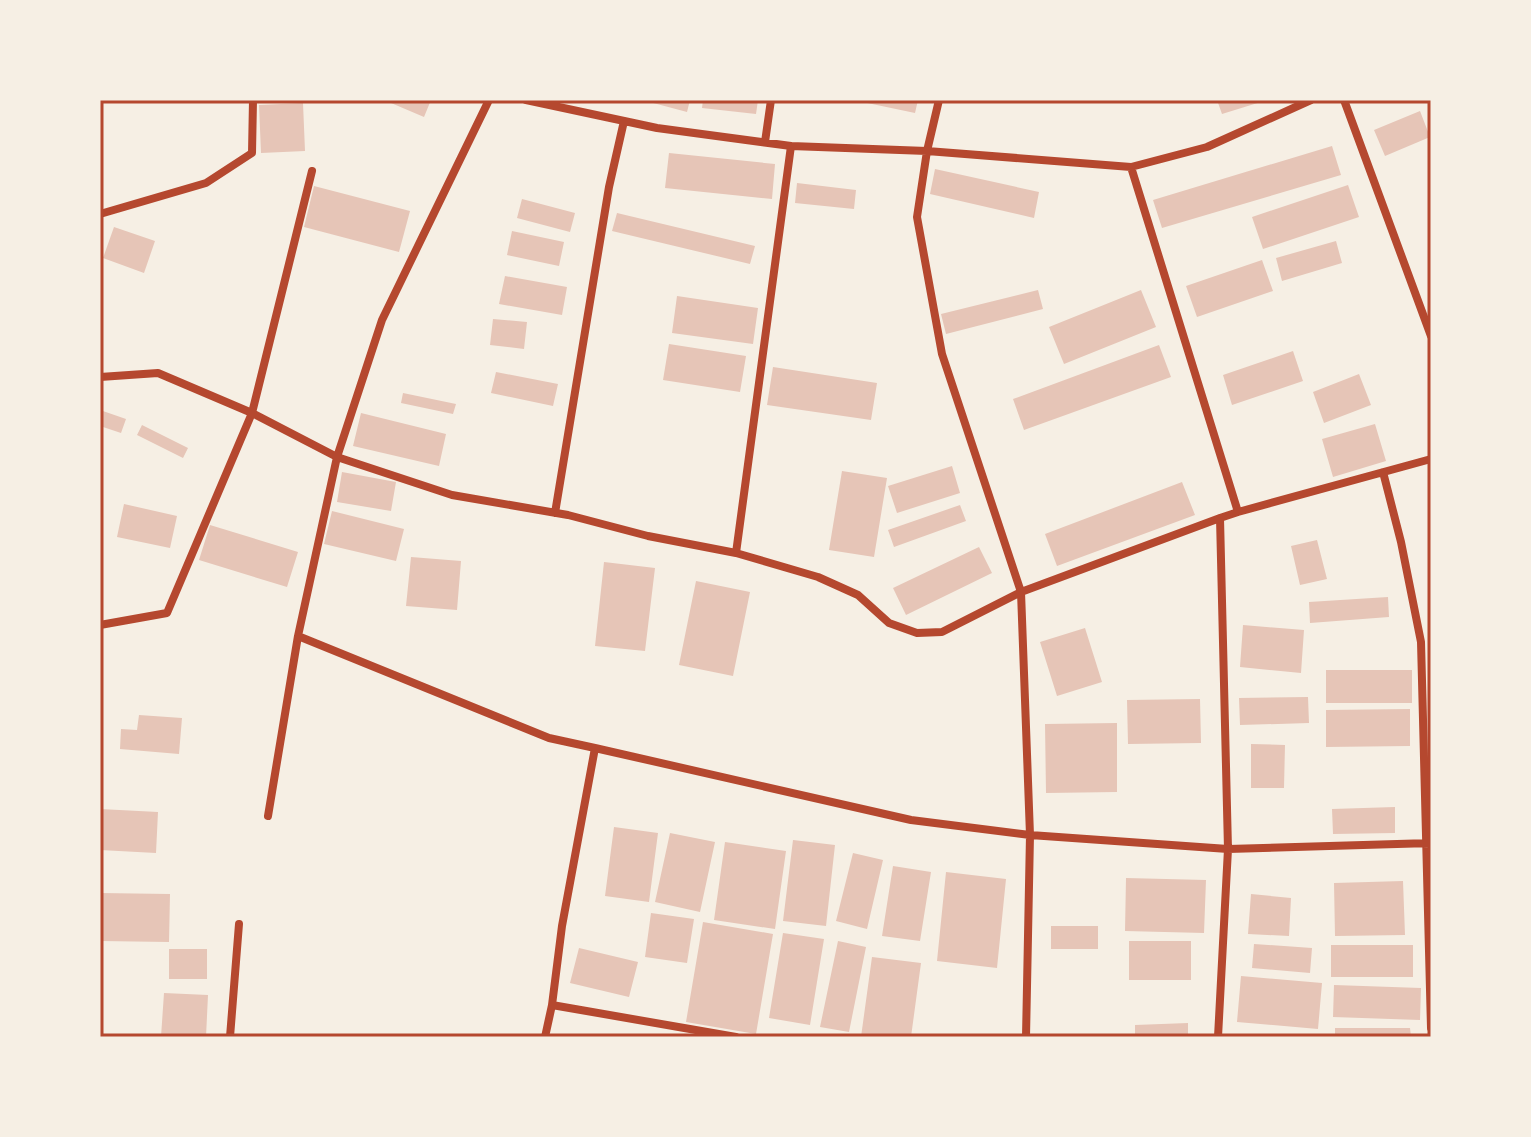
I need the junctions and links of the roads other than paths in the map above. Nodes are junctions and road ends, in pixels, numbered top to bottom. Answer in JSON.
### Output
{"nodes":[{"id":1,"x":253,"y":100,"type":"edge"},
{"id":2,"x":489,"y":100,"type":"edge"},
{"id":3,"x":526,"y":100,"type":"edge"},
{"id":4,"x":771,"y":100,"type":"edge"},
{"id":5,"x":939,"y":100,"type":"edge"},
{"id":6,"x":1311,"y":100,"type":"edge"},
{"id":7,"x":1344,"y":100,"type":"edge"},
{"id":8,"x":624,"y":121,"type":"junction"},
{"id":9,"x":765,"y":142,"type":"junction"},
{"id":10,"x":791,"y":146,"type":"junction"},
{"id":11,"x":927,"y":151,"type":"junction"},
{"id":12,"x":1131,"y":167,"type":"junction"},
{"id":13,"x":312,"y":171,"type":"dead end"},
{"id":14,"x":100,"y":214,"type":"edge"},
{"id":15,"x":1431,"y":336,"type":"edge"},
{"id":16,"x":100,"y":377,"type":"edge"},
{"id":17,"x":252,"y":413,"type":"junction"},
{"id":18,"x":337,"y":457,"type":"junction"},
{"id":19,"x":1431,"y":459,"type":"edge"},
{"id":20,"x":1383,"y":472,"type":"junction"},
{"id":21,"x":1238,"y":512,"type":"junction"},
{"id":22,"x":555,"y":513,"type":"junction"},
{"id":23,"x":1220,"y":518,"type":"junction"},
{"id":24,"x":736,"y":553,"type":"junction"},
{"id":25,"x":1021,"y":592,"type":"junction"},
{"id":26,"x":100,"y":625,"type":"edge"},
{"id":27,"x":298,"y":636,"type":"junction"},
{"id":28,"x":595,"y":748,"type":"junction"},
{"id":29,"x":268,"y":816,"type":"dead end"},
{"id":30,"x":1030,"y":835,"type":"junction"},
{"id":31,"x":1428,"y":843,"type":"edge"},
{"id":32,"x":1228,"y":849,"type":"junction"},
{"id":33,"x":239,"y":924,"type":"dead end"},
{"id":34,"x":552,"y":1005,"type":"junction"},
{"id":35,"x":1431,"y":1028,"type":"edge"},
{"id":36,"x":230,"y":1037,"type":"edge"},
{"id":37,"x":545,"y":1037,"type":"edge"},
{"id":38,"x":736,"y":1037,"type":"edge"},
{"id":39,"x":1026,"y":1037,"type":"edge"},
{"id":40,"x":1218,"y":1037,"type":"edge"}],
"edges":[{"from":1,"to":14,"type":"street"},
{"from":2,"to":18,"type":"street"},
{"from":3,"to":8,"type":"street"},
{"from":4,"to":9,"type":"street"},
{"from":5,"to":11,"type":"street"},
{"from":6,"to":12,"type":"street"},
{"from":7,"to":15,"type":"street"},
{"from":8,"to":9,"type":"street"},
{"from":8,"to":22,"type":"street"},
{"from":9,"to":10,"type":"street"},
{"from":10,"to":11,"type":"street"},
{"from":10,"to":24,"type":"street"},
{"from":11,"to":12,"type":"street"},
{"from":11,"to":25,"type":"street"},
{"from":12,"to":21,"type":"street"},
{"from":13,"to":17,"type":"street"},
{"from":16,"to":17,"type":"street"},
{"from":17,"to":18,"type":"street"},
{"from":17,"to":26,"type":"street"},
{"from":18,"to":22,"type":"street"},
{"from":18,"to":27,"type":"street"},
{"from":19,"to":20,"type":"street"},
{"from":20,"to":21,"type":"street"},
{"from":20,"to":31,"type":"street"},
{"from":21,"to":23,"type":"street"},
{"from":22,"to":24,"type":"street"},
{"from":23,"to":25,"type":"street"},
{"from":23,"to":32,"type":"street"},
{"from":24,"to":25,"type":"street"},
{"from":25,"to":30,"type":"street"},
{"from":27,"to":28,"type":"street"},
{"from":27,"to":29,"type":"street"},
{"from":28,"to":30,"type":"street"},
{"from":28,"to":34,"type":"street"},
{"from":30,"to":32,"type":"street"},
{"from":30,"to":39,"type":"street"},
{"from":31,"to":32,"type":"street"},
{"from":31,"to":35,"type":"street"},
{"from":32,"to":40,"type":"street"},
{"from":33,"to":36,"type":"street"},
{"from":34,"to":37,"type":"street"},
{"from":34,"to":38,"type":"street"}]}
